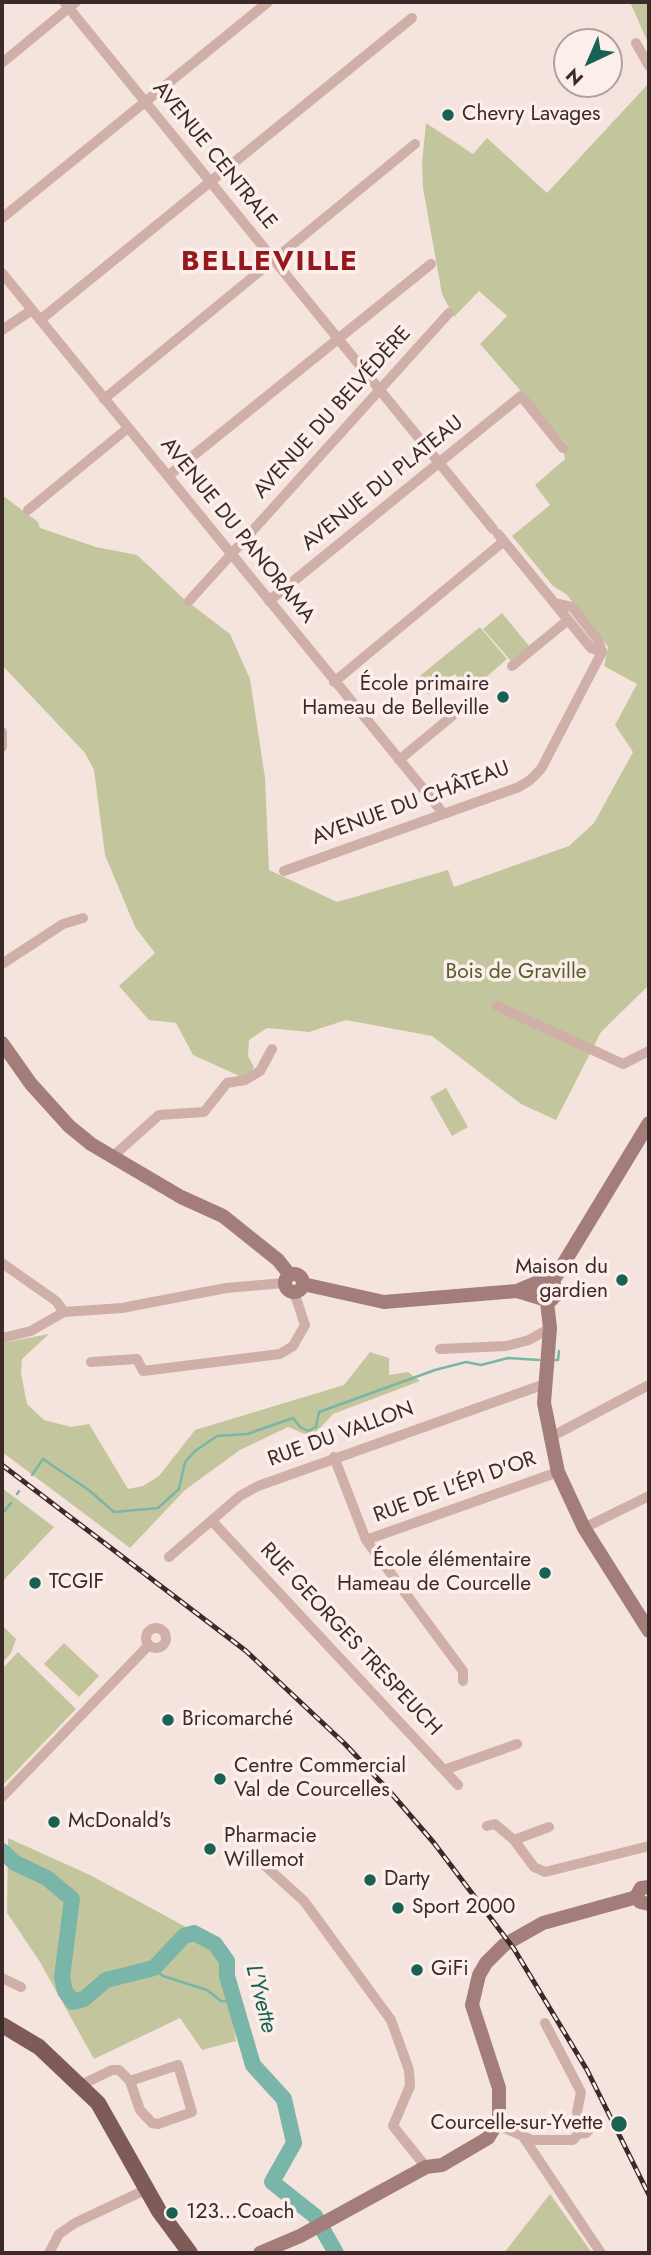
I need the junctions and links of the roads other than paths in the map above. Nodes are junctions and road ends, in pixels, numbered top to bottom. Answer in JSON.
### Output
{"nodes":[{"id":1,"x":268,"y":2,"type":"edge"},
{"id":2,"x":70,"y":4,"type":"edge"},
{"id":3,"x":412,"y":18,"type":"dead end"},
{"id":4,"x":636,"y":43,"type":"dead end"},
{"id":5,"x":2,"y":62,"type":"edge"},
{"id":6,"x":649,"y":66,"type":"edge"},
{"id":7,"x":144,"y":102,"type":"junction"},
{"id":8,"x":415,"y":144,"type":"dead end"},
{"id":9,"x":209,"y":181,"type":"junction"},
{"id":10,"x":2,"y":218,"type":"edge"},
{"id":11,"x":273,"y":259,"type":"junction"},
{"id":12,"x":431,"y":264,"type":"dead end"},
{"id":13,"x":2,"y":273,"type":"edge"},
{"id":14,"x":32,"y":310,"type":"junction"},
{"id":15,"x":449,"y":313,"type":"dead end"},
{"id":16,"x":40,"y":320,"type":"junction"},
{"id":17,"x":2,"y":330,"type":"edge"},
{"id":18,"x":338,"y":338,"type":"junction"},
{"id":19,"x":380,"y":390,"type":"junction"},
{"id":20,"x":104,"y":399,"type":"junction"},
{"id":21,"x":128,"y":428,"type":"junction"},
{"id":22,"x":563,"y":448,"type":"dead end"},
{"id":23,"x":440,"y":463,"type":"junction"},
{"id":24,"x":168,"y":476,"type":"junction"},
{"id":25,"x":29,"y":510,"type":"dead end"},
{"id":26,"x":498,"y":535,"type":"junction"},
{"id":27,"x":232,"y":554,"type":"junction"},
{"id":28,"x":189,"y":601,"type":"dead end"},
{"id":29,"x":269,"y":601,"type":"junction"},
{"id":30,"x":554,"y":603,"type":"junction"},
{"id":31,"x":568,"y":620,"type":"junction"},
{"id":32,"x":602,"y":652,"type":"junction"},
{"id":33,"x":512,"y":666,"type":"dead end"},
{"id":34,"x":334,"y":682,"type":"junction"},
{"id":35,"x":457,"y":712,"type":"dead end"},
{"id":36,"x":2,"y":732,"type":"edge"},
{"id":37,"x":2,"y":747,"type":"edge"},
{"id":38,"x":399,"y":760,"type":"junction"},
{"id":39,"x":443,"y":813,"type":"junction"},
{"id":40,"x":284,"y":871,"type":"dead end"},
{"id":41,"x":83,"y":918,"type":"dead end"},
{"id":42,"x":2,"y":964,"type":"edge"},
{"id":43,"x":497,"y":1006,"type":"dead end"},
{"id":44,"x":2,"y":1043,"type":"edge"},
{"id":45,"x":272,"y":1049,"type":"dead end"},
{"id":46,"x":649,"y":1051,"type":"edge"},
{"id":47,"x":649,"y":1123,"type":"edge"},
{"id":48,"x":111,"y":1158,"type":"junction"},
{"id":49,"x":2,"y":1263,"type":"edge"},
{"id":50,"x":546,"y":1281,"type":"junction"},
{"id":51,"x":293,"y":1283,"type":"junction"},
{"id":52,"x":517,"y":1292,"type":"junction"},
{"id":53,"x":543,"y":1301,"type":"junction"},
{"id":54,"x":64,"y":1312,"type":"junction"},
{"id":55,"x":550,"y":1328,"type":"junction"},
{"id":56,"x":2,"y":1338,"type":"edge"},
{"id":57,"x":440,"y":1349,"type":"dead end"},
{"id":58,"x":91,"y":1362,"type":"dead end"},
{"id":59,"x":545,"y":1384,"type":"junction"},
{"id":60,"x":649,"y":1385,"type":"edge"},
{"id":61,"x":549,"y":1438,"type":"junction"},
{"id":62,"x":334,"y":1457,"type":"junction"},
{"id":63,"x":558,"y":1472,"type":"junction"},
{"id":64,"x":649,"y":1496,"type":"edge"},
{"id":65,"x":212,"y":1521,"type":"junction"},
{"id":66,"x":584,"y":1528,"type":"junction"},
{"id":67,"x":366,"y":1540,"type":"junction"},
{"id":68,"x":169,"y":1557,"type":"dead end"},
{"id":69,"x":649,"y":1630,"type":"edge"},
{"id":70,"x":149,"y":1645,"type":"dead end"},
{"id":71,"x":463,"y":1681,"type":"dead end"},
{"id":72,"x":517,"y":1744,"type":"dead end"},
{"id":73,"x":444,"y":1770,"type":"junction"},
{"id":74,"x":458,"y":1785,"type":"dead end"},
{"id":75,"x":2,"y":1797,"type":"edge"},
{"id":76,"x":487,"y":1826,"type":"dead end"},
{"id":77,"x":549,"y":1827,"type":"dead end"},
{"id":78,"x":514,"y":1840,"type":"junction"},
{"id":79,"x":649,"y":1846,"type":"edge"},
{"id":80,"x":262,"y":1863,"type":"dead end"},
{"id":81,"x":649,"y":1887,"type":"edge"},
{"id":82,"x":643,"y":1900,"type":"edge"},
{"id":83,"x":2,"y":1978,"type":"edge"},
{"id":84,"x":22,"y":1987,"type":"dead end"},
{"id":85,"x":545,"y":2023,"type":"dead end"},
{"id":86,"x":2,"y":2025,"type":"edge"},
{"id":87,"x":130,"y":2081,"type":"junction"},
{"id":88,"x":82,"y":2085,"type":"junction"},
{"id":89,"x":497,"y":2124,"type":"junction"},
{"id":90,"x":524,"y":2138,"type":"junction"},
{"id":91,"x":426,"y":2167,"type":"junction"},
{"id":92,"x":147,"y":2189,"type":"junction"},
{"id":93,"x":49,"y":2253,"type":"edge"},
{"id":94,"x":190,"y":2253,"type":"edge"},
{"id":95,"x":260,"y":2253,"type":"edge"},
{"id":96,"x":601,"y":2253,"type":"edge"}],
"edges":[{"from":1,"to":7,"type":"street"},
{"from":2,"to":5,"type":"street"},
{"from":2,"to":7,"type":"street","name":"AVENUE CENTRALE"},
{"from":3,"to":9,"type":"street"},
{"from":4,"to":6,"type":"street"},
{"from":7,"to":9,"type":"street","name":"AVENUE CENTRALE"},
{"from":7,"to":10,"type":"street"},
{"from":8,"to":11,"type":"street"},
{"from":9,"to":11,"type":"street","name":"AVENUE CENTRALE"},
{"from":9,"to":16,"type":"street"},
{"from":11,"to":18,"type":"street","name":"AVENUE CENTRALE"},
{"from":11,"to":20,"type":"street"},
{"from":12,"to":18,"type":"street"},
{"from":13,"to":14,"type":"street","name":"AVENUE DU PANORAMA"},
{"from":14,"to":16,"type":"street","name":"AVENUE DU PANORAMA"},
{"from":14,"to":17,"type":"street"},
{"from":15,"to":19,"type":"street","name":"AVENUE DU BELVÉDÈRE"},
{"from":16,"to":20,"type":"street","name":"AVENUE DU PANORAMA"},
{"from":18,"to":19,"type":"street","name":"AVENUE CENTRALE"},
{"from":18,"to":24,"type":"street"},
{"from":19,"to":23,"type":"street","name":"AVENUE CENTRALE"},
{"from":19,"to":27,"type":"street","name":"AVENUE DU BELVÉDÈRE"},
{"from":20,"to":21,"type":"street","name":"AVENUE DU PANORAMA"},
{"from":21,"to":24,"type":"street","name":"AVENUE DU PANORAMA"},
{"from":21,"to":25,"type":"street"},
{"from":22,"to":23,"type":"street","name":"AVENUE DU PLATEAU"},
{"from":23,"to":26,"type":"street","name":"AVENUE CENTRALE"},
{"from":23,"to":29,"type":"street","name":"AVENUE DU PLATEAU"},
{"from":24,"to":27,"type":"street","name":"AVENUE DU PANORAMA"},
{"from":26,"to":30,"type":"street","name":"AVENUE CENTRALE"},
{"from":26,"to":34,"type":"street"},
{"from":27,"to":28,"type":"street","name":"AVENUE DU BELVÉDÈRE"},
{"from":27,"to":29,"type":"street","name":"AVENUE DU PANORAMA"},
{"from":29,"to":34,"type":"street","name":"AVENUE DU PANORAMA"},
{"from":30,"to":31,"type":"street","name":"AVENUE CENTRALE"},
{"from":30,"to":32,"type":"street","name":"AVENUE CENTRALE"},
{"from":31,"to":32,"type":"street","name":"AVENUE CENTRALE"},
{"from":31,"to":33,"type":"street"},
{"from":32,"to":39,"type":"street","name":"AVENUE DU CHÂTEAU"},
{"from":34,"to":38,"type":"street","name":"AVENUE DU PANORAMA"},
{"from":35,"to":38,"type":"street"},
{"from":36,"to":37,"type":"street"},
{"from":38,"to":39,"type":"street","name":"AVENUE DU PANORAMA"},
{"from":39,"to":40,"type":"street","name":"AVENUE DU CHÂTEAU"},
{"from":41,"to":42,"type":"street"},
{"from":43,"to":46,"type":"street"},
{"from":44,"to":48,"type":"street"},
{"from":45,"to":48,"type":"street"},
{"from":47,"to":50,"type":"street"},
{"from":48,"to":51,"type":"street"},
{"from":49,"to":54,"type":"street"},
{"from":50,"to":52,"type":"street"},
{"from":50,"to":53,"type":"street"},
{"from":51,"to":52,"type":"street"},
{"from":51,"to":54,"type":"street"},
{"from":51,"to":58,"type":"street"},
{"from":52,"to":53,"type":"street"},
{"from":53,"to":55,"type":"street"},
{"from":54,"to":56,"type":"street"},
{"from":55,"to":57,"type":"street"},
{"from":55,"to":59,"type":"street"},
{"from":59,"to":61,"type":"street"},
{"from":59,"to":62,"type":"street","name":"RUE DU VALLON"},
{"from":60,"to":61,"type":"street"},
{"from":61,"to":63,"type":"street"},
{"from":62,"to":65,"type":"street","name":"RUE DU VALLON"},
{"from":62,"to":67,"type":"street"},
{"from":63,"to":66,"type":"street"},
{"from":63,"to":67,"type":"street","name":"RUE DE L'ÉPI D'OR"},
{"from":64,"to":66,"type":"street"},
{"from":65,"to":68,"type":"street","name":"RUE DU VALLON"},
{"from":65,"to":73,"type":"street","name":"RUE GEORGES TRESPEUCH"},
{"from":66,"to":69,"type":"street"},
{"from":67,"to":71,"type":"street"},
{"from":70,"to":75,"type":"street"},
{"from":72,"to":73,"type":"street"},
{"from":73,"to":74,"type":"street","name":"RUE GEORGES TRESPEUCH"},
{"from":76,"to":78,"type":"street"},
{"from":77,"to":78,"type":"street"},
{"from":78,"to":79,"type":"street"},
{"from":80,"to":91,"type":"street"},
{"from":81,"to":82,"type":"street"},
{"from":82,"to":89,"type":"street"},
{"from":83,"to":84,"type":"street"},
{"from":85,"to":90,"type":"street"},
{"from":86,"to":88,"type":"main road"},
{"from":87,"to":87,"type":"street"},
{"from":87,"to":88,"type":"street"},
{"from":88,"to":92,"type":"main road"},
{"from":89,"to":90,"type":"street"},
{"from":89,"to":91,"type":"street"},
{"from":90,"to":96,"type":"street"},
{"from":91,"to":95,"type":"street"},
{"from":92,"to":93,"type":"street"},
{"from":92,"to":94,"type":"main road"}]}
